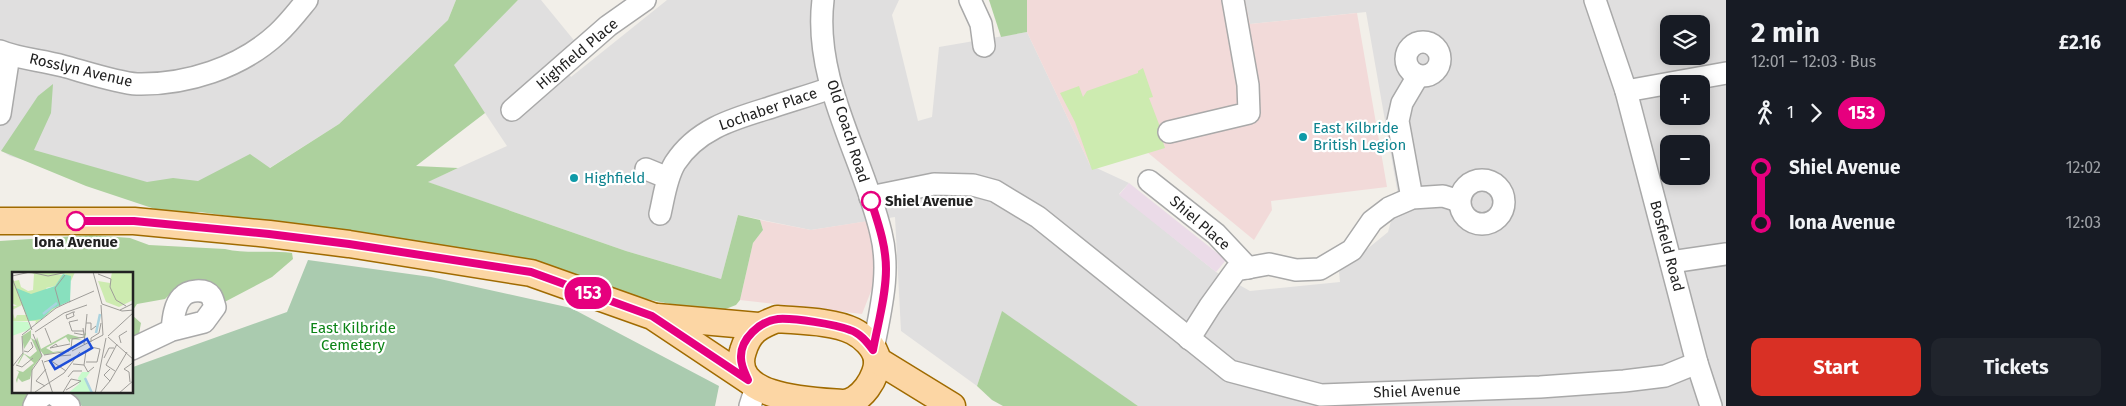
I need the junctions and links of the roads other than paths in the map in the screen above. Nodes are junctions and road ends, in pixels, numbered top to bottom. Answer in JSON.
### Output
{"nodes":[{"id":1,"x":307,"y":0,"type":"edge"},
{"id":2,"x":645,"y":0,"type":"edge"},
{"id":3,"x":823,"y":0,"type":"edge"},
{"id":4,"x":970,"y":0,"type":"edge"},
{"id":5,"x":1233,"y":0,"type":"edge"},
{"id":6,"x":1595,"y":0,"type":"edge"},
{"id":7,"x":984,"y":46,"type":"dead end"},
{"id":8,"x":4,"y":53,"type":"edge"},
{"id":9,"x":1726,"y":73,"type":"edge"},
{"id":10,"x":1418,"y":76,"type":"dead end"},
{"id":11,"x":832,"y":88,"type":"junction"},
{"id":12,"x":1626,"y":91,"type":"junction"},
{"id":13,"x":512,"y":110,"type":"dead end"},
{"id":14,"x":0,"y":114,"type":"edge"},
{"id":15,"x":1169,"y":132,"type":"dead end"},
{"id":16,"x":646,"y":169,"type":"dead end"},
{"id":17,"x":668,"y":178,"type":"junction"},
{"id":18,"x":1149,"y":181,"type":"dead end"},
{"id":19,"x":870,"y":197,"type":"junction"},
{"id":20,"x":1412,"y":198,"type":"junction"},
{"id":21,"x":1459,"y":201,"type":"dead end"},
{"id":22,"x":660,"y":214,"type":"dead end"},
{"id":23,"x":0,"y":221,"type":"edge"},
{"id":24,"x":1726,"y":254,"type":"edge"},
{"id":25,"x":1671,"y":262,"type":"junction"},
{"id":26,"x":1248,"y":268,"type":"junction"},
{"id":27,"x":652,"y":316,"type":"junction"},
{"id":28,"x":758,"y":326,"type":"junction"},
{"id":29,"x":172,"y":330,"type":"dead end"},
{"id":30,"x":1189,"y":339,"type":"junction"},
{"id":31,"x":134,"y":348,"type":"edge"},
{"id":32,"x":875,"y":355,"type":"junction"},
{"id":33,"x":1697,"y":363,"type":"junction"},
{"id":34,"x":751,"y":391,"type":"edge"},
{"id":35,"x":47,"y":394,"type":"edge"},
{"id":36,"x":53,"y":394,"type":"edge"},
{"id":37,"x":1540,"y":397,"type":"edge"},
{"id":38,"x":1322,"y":400,"type":"edge"},
{"id":39,"x":853,"y":405,"type":"edge"},
{"id":40,"x":34,"y":406,"type":"edge"},
{"id":41,"x":69,"y":406,"type":"edge"},
{"id":42,"x":952,"y":406,"type":"edge"},
{"id":43,"x":1711,"y":406,"type":"edge"}],
"edges":[{"from":1,"to":8,"type":"street","name":"Rosslyn Avenue"},
{"from":2,"to":13,"type":"street","name":"Highfield Place"},
{"from":3,"to":11,"type":"street","name":"Old Coach Road"},
{"from":4,"to":7,"type":"street"},
{"from":5,"to":15,"type":"street"},
{"from":6,"to":12,"type":"street","name":"Bosfield Road"},
{"from":8,"to":14,"type":"street"},
{"from":9,"to":12,"type":"street"},
{"from":10,"to":20,"type":"street"},
{"from":11,"to":17,"type":"street","name":"Lochaber Place"},
{"from":11,"to":19,"type":"street","name":"Old Coach Road"},
{"from":12,"to":25,"type":"street","name":"Bosfield Road"},
{"from":16,"to":17,"type":"street"},
{"from":17,"to":22,"type":"street","name":"Lochaber Place"},
{"from":18,"to":26,"type":"street","name":"Shiel Place"},
{"from":19,"to":30,"type":"street","name":"Shiel Avenue"},
{"from":19,"to":32,"type":"street","name":"Old Coach Road"},
{"from":20,"to":21,"type":"street","name":"Shiel Place"},
{"from":20,"to":26,"type":"street","name":"Shiel Place"},
{"from":23,"to":27,"type":"main road"},
{"from":24,"to":25,"type":"street"},
{"from":25,"to":33,"type":"street","name":"Bosfield Road"},
{"from":26,"to":30,"type":"street","name":"Shiel Place"},
{"from":27,"to":28,"type":"main road"},
{"from":27,"to":34,"type":"main road"},
{"from":28,"to":32,"type":"main road"},
{"from":28,"to":34,"type":"main road"},
{"from":29,"to":31,"type":"street"},
{"from":30,"to":38,"type":"street","name":"Shiel Avenue"},
{"from":32,"to":39,"type":"main road"},
{"from":32,"to":42,"type":"main road"},
{"from":33,"to":37,"type":"street","name":"Shiel Avenue"},
{"from":33,"to":43,"type":"street","name":"Bosfield Road"},
{"from":34,"to":39,"type":"main road"},
{"from":35,"to":40,"type":"street"},
{"from":36,"to":41,"type":"street"},
{"from":37,"to":38,"type":"street","name":"Shiel Avenue"}]}
